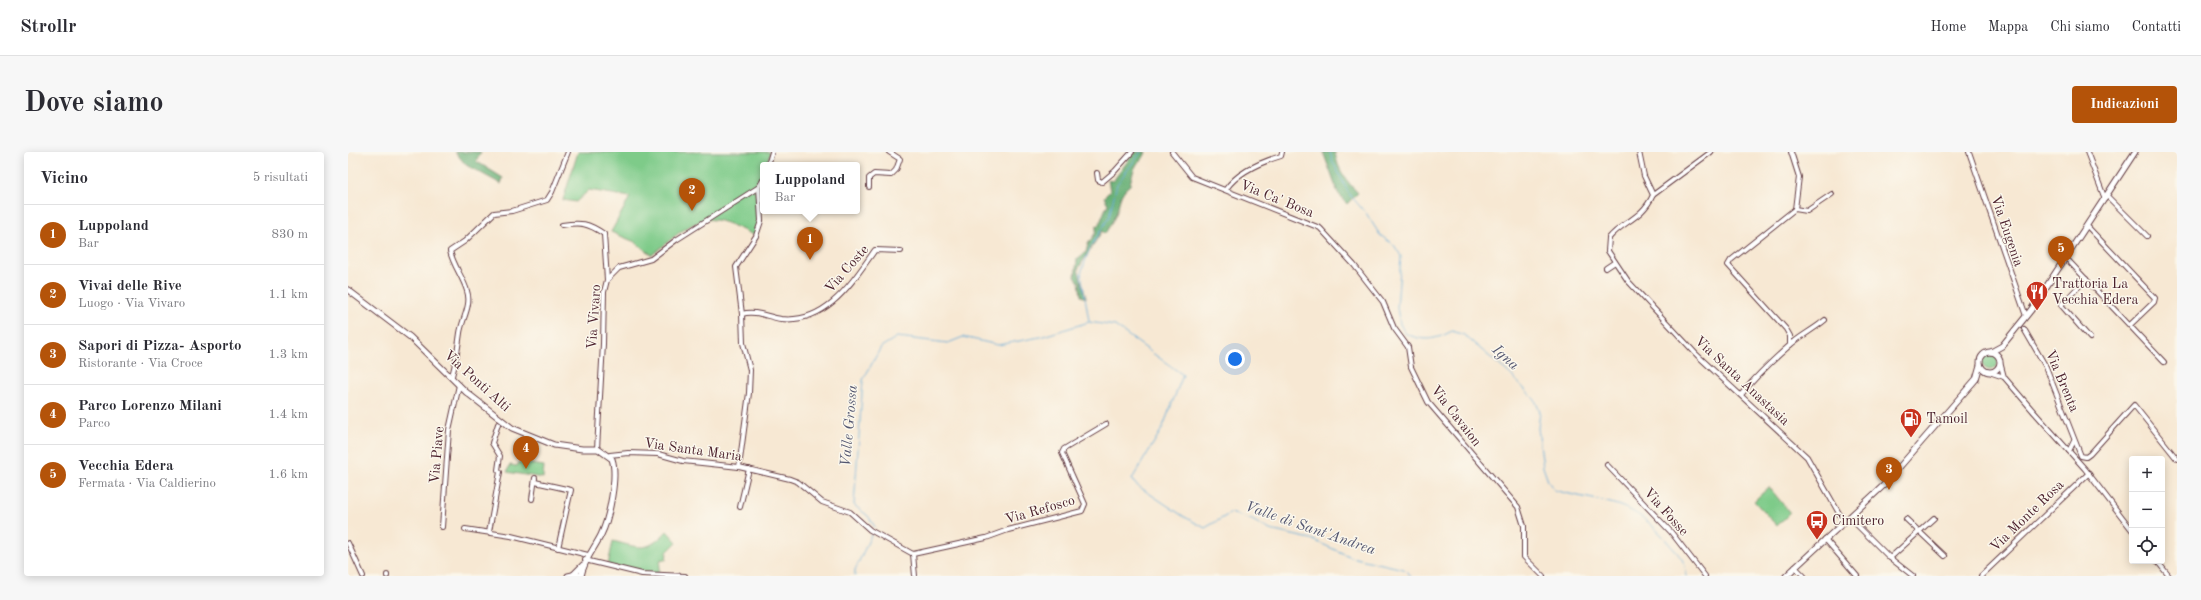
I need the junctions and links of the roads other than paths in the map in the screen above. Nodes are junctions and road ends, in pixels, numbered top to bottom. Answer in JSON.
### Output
{"nodes":[{"id":1,"x":568,"y":152,"type":"edge"},
{"id":2,"x":772,"y":152,"type":"edge"},
{"id":3,"x":889,"y":152,"type":"edge"},
{"id":4,"x":1132,"y":152,"type":"edge"},
{"id":5,"x":1172,"y":152,"type":"edge"},
{"id":6,"x":1282,"y":152,"type":"edge"},
{"id":7,"x":1639,"y":152,"type":"edge"},
{"id":8,"x":1711,"y":152,"type":"edge"},
{"id":9,"x":1791,"y":152,"type":"edge"},
{"id":10,"x":1969,"y":152,"type":"edge"},
{"id":11,"x":2087,"y":152,"type":"edge"},
{"id":12,"x":2135,"y":152,"type":"edge"},
{"id":13,"x":769,"y":162,"type":"edge"},
{"id":14,"x":1097,"y":173,"type":"dead end"},
{"id":15,"x":759,"y":187,"type":"joint"},
{"id":16,"x":869,"y":187,"type":"dead end"},
{"id":17,"x":1226,"y":189,"type":"junction"},
{"id":18,"x":1832,"y":194,"type":"dead end"},
{"id":19,"x":1653,"y":195,"type":"junction"},
{"id":20,"x":2106,"y":198,"type":"junction"},
{"id":21,"x":760,"y":204,"type":"edge"},
{"id":22,"x":1796,"y":209,"type":"junction"},
{"id":23,"x":761,"y":214,"type":"edge"},
{"id":24,"x":562,"y":224,"type":"dead end"},
{"id":25,"x":2087,"y":226,"type":"junction"},
{"id":26,"x":1320,"y":228,"type":"joint"},
{"id":27,"x":2147,"y":236,"type":"dead end"},
{"id":28,"x":901,"y":251,"type":"dead end"},
{"id":29,"x":2066,"y":258,"type":"junction"},
{"id":30,"x":1615,"y":262,"type":"junction"},
{"id":31,"x":1606,"y":268,"type":"dead end"},
{"id":32,"x":2086,"y":279,"type":"junction"},
{"id":33,"x":607,"y":280,"type":"junction"},
{"id":34,"x":348,"y":290,"type":"edge"},
{"id":35,"x":742,"y":314,"type":"junction"},
{"id":36,"x":2026,"y":316,"type":"junction"},
{"id":37,"x":1825,"y":320,"type":"dead end"},
{"id":38,"x":2130,"y":325,"type":"junction"},
{"id":39,"x":2024,"y":329,"type":"dead end"},
{"id":40,"x":2090,"y":338,"type":"dead end"},
{"id":41,"x":1790,"y":345,"type":"junction"},
{"id":42,"x":2002,"y":346,"type":"junction"},
{"id":43,"x":1991,"y":352,"type":"junction"},
{"id":44,"x":2000,"y":361,"type":"junction"},
{"id":45,"x":2164,"y":362,"type":"dead end"},
{"id":46,"x":1980,"y":365,"type":"junction"},
{"id":47,"x":1990,"y":373,"type":"junction"},
{"id":48,"x":452,"y":376,"type":"junction"},
{"id":49,"x":2004,"y":377,"type":"junction"},
{"id":50,"x":1976,"y":380,"type":"junction"},
{"id":51,"x":459,"y":385,"type":"junction"},
{"id":52,"x":1741,"y":395,"type":"junction"},
{"id":53,"x":498,"y":424,"type":"dead end"},
{"id":54,"x":1106,"y":424,"type":"dead end"},
{"id":55,"x":2073,"y":442,"type":"junction"},
{"id":56,"x":2062,"y":444,"type":"junction"},
{"id":57,"x":597,"y":449,"type":"junction"},
{"id":58,"x":2069,"y":451,"type":"junction"},
{"id":59,"x":610,"y":455,"type":"junction"},
{"id":60,"x":2177,"y":459,"type":"edge"},
{"id":61,"x":1607,"y":465,"type":"dead end"},
{"id":62,"x":739,"y":467,"type":"junction"},
{"id":63,"x":749,"y":469,"type":"junction"},
{"id":64,"x":2089,"y":473,"type":"junction"},
{"id":65,"x":532,"y":499,"type":"dead end"},
{"id":66,"x":740,"y":507,"type":"dead end"},
{"id":67,"x":1849,"y":517,"type":"junction"},
{"id":68,"x":1934,"y":518,"type":"dead end"},
{"id":69,"x":1906,"y":519,"type":"dead end"},
{"id":70,"x":1844,"y":522,"type":"junction"},
{"id":71,"x":442,"y":527,"type":"dead end"},
{"id":72,"x":465,"y":528,"type":"dead end"},
{"id":73,"x":2130,"y":528,"type":"edge"},
{"id":74,"x":489,"y":532,"type":"junction"},
{"id":75,"x":1920,"y":532,"type":"junction"},
{"id":76,"x":1825,"y":539,"type":"junction"},
{"id":77,"x":348,"y":543,"type":"edge"},
{"id":78,"x":558,"y":548,"type":"junction"},
{"id":79,"x":912,"y":554,"type":"junction"},
{"id":80,"x":1944,"y":556,"type":"dead end"},
{"id":81,"x":1890,"y":558,"type":"junction"},
{"id":82,"x":586,"y":560,"type":"junction"},
{"id":83,"x":2160,"y":564,"type":"edge"},
{"id":84,"x":1796,"y":567,"type":"junction"},
{"id":85,"x":574,"y":574,"type":"junction"},
{"id":86,"x":363,"y":576,"type":"edge"},
{"id":87,"x":568,"y":576,"type":"edge"},
{"id":88,"x":580,"y":576,"type":"edge"},
{"id":89,"x":685,"y":576,"type":"edge"},
{"id":90,"x":915,"y":576,"type":"edge"},
{"id":91,"x":1543,"y":576,"type":"edge"},
{"id":92,"x":1705,"y":576,"type":"edge"},
{"id":93,"x":1786,"y":576,"type":"edge"},
{"id":94,"x":1804,"y":576,"type":"edge"},
{"id":95,"x":1857,"y":576,"type":"edge"},
{"id":96,"x":1913,"y":576,"type":"edge"},
{"id":97,"x":1981,"y":576,"type":"edge"},
{"id":98,"x":2169,"y":576,"type":"edge"}],
"edges":[{"from":1,"to":48,"type":"street"},
{"from":2,"to":13,"type":"street"},
{"from":3,"to":16,"type":"street"},
{"from":4,"to":14,"type":"street"},
{"from":5,"to":17,"type":"street","name":"Via Ca' Bosa"},
{"from":6,"to":17,"type":"street","name":"Via Ca' Bosa"},
{"from":7,"to":19,"type":"street"},
{"from":8,"to":19,"type":"street","name":"Via Santa Anastasia"},
{"from":9,"to":22,"type":"street"},
{"from":10,"to":36,"type":"street","name":"Via Eugenia"},
{"from":11,"to":20,"type":"street"},
{"from":12,"to":20,"type":"main road"},
{"from":15,"to":21,"type":"street"},
{"from":15,"to":33,"type":"street","name":"Via Vivaro"},
{"from":17,"to":26,"type":"street","name":"Via Ca' Bosa"},
{"from":18,"to":22,"type":"street"},
{"from":19,"to":30,"type":"street","name":"Via Santa Anastasia"},
{"from":20,"to":25,"type":"main road"},
{"from":20,"to":27,"type":"street"},
{"from":22,"to":41,"type":"street"},
{"from":23,"to":35,"type":"street"},
{"from":24,"to":33,"type":"street"},
{"from":25,"to":29,"type":"main road"},
{"from":25,"to":38,"type":"street"},
{"from":26,"to":91,"type":"street","name":"Via Cavaion"},
{"from":28,"to":35,"type":"street","name":"Via Coste"},
{"from":29,"to":32,"type":"street"},
{"from":29,"to":36,"type":"main road"},
{"from":30,"to":31,"type":"street"},
{"from":30,"to":52,"type":"street","name":"Via Santa Anastasia"},
{"from":32,"to":38,"type":"street"},
{"from":32,"to":40,"type":"street"},
{"from":33,"to":57,"type":"street","name":"Via Vivaro"},
{"from":34,"to":48,"type":"main road","name":"Via Ponti Alti"},
{"from":35,"to":62,"type":"street"},
{"from":36,"to":42,"type":"main road"},
{"from":37,"to":41,"type":"street"},
{"from":38,"to":45,"type":"street"},
{"from":39,"to":55,"type":"street","name":"Via Brenta"},
{"from":41,"to":52,"type":"street"},
{"from":42,"to":43,"type":"main road"},
{"from":42,"to":44,"type":"main road"},
{"from":43,"to":44,"type":"main road"},
{"from":43,"to":46,"type":"main road"},
{"from":44,"to":47,"type":"main road"},
{"from":44,"to":49,"type":"street"},
{"from":46,"to":47,"type":"main road"},
{"from":46,"to":50,"type":"main road"},
{"from":47,"to":49,"type":"street"},
{"from":47,"to":50,"type":"main road"},
{"from":48,"to":51,"type":"main road","name":"Via Ponti Alti"},
{"from":49,"to":56,"type":"street"},
{"from":50,"to":67,"type":"main road"},
{"from":51,"to":57,"type":"main road","name":"Via Ponti Alti"},
{"from":51,"to":71,"type":"street","name":"Via Piave"},
{"from":52,"to":70,"type":"street","name":"Via Santa Anastasia"},
{"from":53,"to":74,"type":"street"},
{"from":54,"to":79,"type":"street","name":"Via Refosco"},
{"from":55,"to":56,"type":"street"},
{"from":55,"to":58,"type":"street"},
{"from":55,"to":60,"type":"street","name":"Via Brenta"},
{"from":56,"to":58,"type":"street"},
{"from":57,"to":59,"type":"main road","name":"Via Ponti Alti"},
{"from":58,"to":64,"type":"street"},
{"from":59,"to":62,"type":"street","name":"Via Santa Maria"},
{"from":59,"to":82,"type":"main road"},
{"from":61,"to":92,"type":"street","name":"Via Fosse"},
{"from":62,"to":63,"type":"street","name":"Via Santa Maria"},
{"from":63,"to":66,"type":"street","name":"Via Santa Maria"},
{"from":63,"to":79,"type":"street","name":"Via Santa Maria"},
{"from":64,"to":73,"type":"street"},
{"from":64,"to":97,"type":"street","name":"Via Monte Rosa"},
{"from":65,"to":78,"type":"street"},
{"from":67,"to":70,"type":"main road"},
{"from":67,"to":81,"type":"street"},
{"from":68,"to":75,"type":"street"},
{"from":69,"to":75,"type":"street"},
{"from":70,"to":76,"type":"main road"},
{"from":72,"to":74,"type":"street"},
{"from":74,"to":78,"type":"street"},
{"from":75,"to":80,"type":"street"},
{"from":75,"to":81,"type":"street"},
{"from":76,"to":84,"type":"main road"},
{"from":76,"to":95,"type":"street"},
{"from":77,"to":86,"type":"street"},
{"from":78,"to":82,"type":"street"},
{"from":79,"to":90,"type":"street"},
{"from":81,"to":96,"type":"street"},
{"from":82,"to":85,"type":"main road"},
{"from":82,"to":88,"type":"main road"},
{"from":82,"to":89,"type":"street"},
{"from":83,"to":98,"type":"street"},
{"from":84,"to":93,"type":"main road"},
{"from":84,"to":94,"type":"street"},
{"from":85,"to":87,"type":"main road"},
{"from":85,"to":88,"type":"main road"}]}
